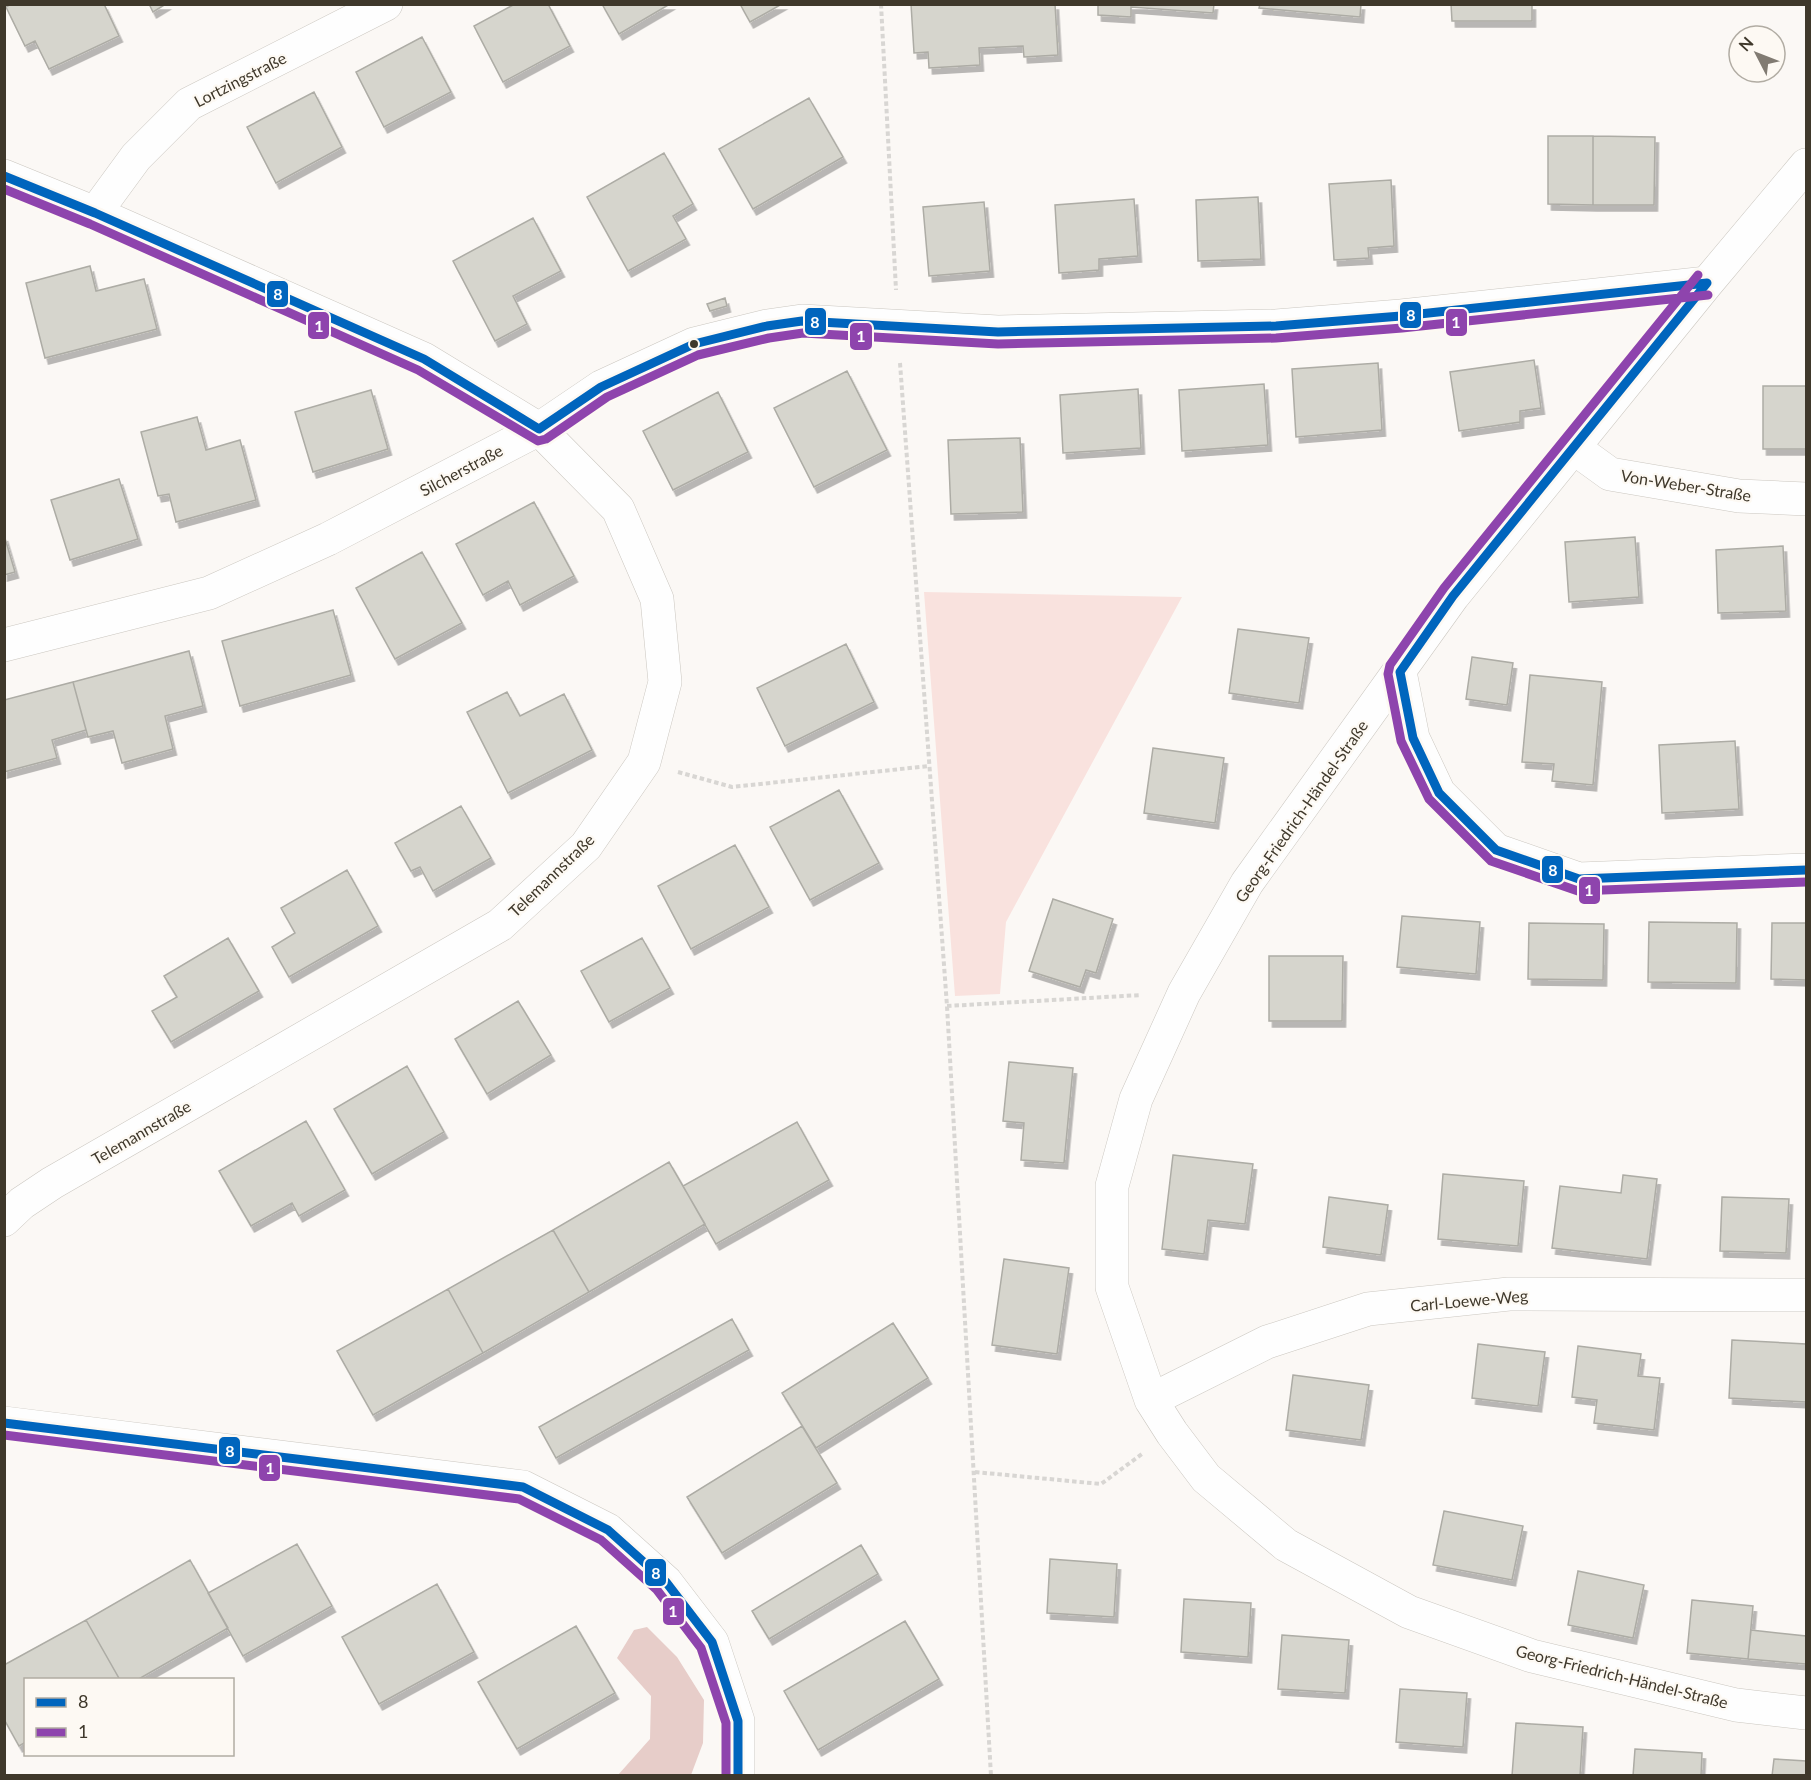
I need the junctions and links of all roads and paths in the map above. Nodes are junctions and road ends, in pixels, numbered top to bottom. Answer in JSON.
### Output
{"nodes":[{"id":1,"x":386,"y":4,"type":"edge"},
{"id":2,"x":881,"y":4,"type":"edge"},
{"id":3,"x":1806,"y":165,"type":"edge"},
{"id":4,"x":4,"y":176,"type":"edge"},
{"id":5,"x":95,"y":213,"type":"junction"},
{"id":6,"x":1707,"y":283,"type":"junction"},
{"id":7,"x":898,"y":326,"type":"junction"},
{"id":8,"x":539,"y":429,"type":"junction"},
{"id":9,"x":1574,"y":448,"type":"junction"},
{"id":10,"x":1806,"y":499,"type":"edge"},
{"id":11,"x":4,"y":645,"type":"edge"},
{"id":12,"x":1400,"y":672,"type":"junction"},
{"id":13,"x":644,"y":762,"type":"junction"},
{"id":14,"x":929,"y":766,"type":"junction"},
{"id":15,"x":1806,"y":870,"type":"edge"},
{"id":16,"x":1184,"y":993,"type":"junction"},
{"id":17,"x":947,"y":1006,"type":"junction"},
{"id":18,"x":4,"y":1220,"type":"edge"},
{"id":19,"x":1806,"y":1295,"type":"edge"},
{"id":20,"x":1150,"y":1400,"type":"junction"},
{"id":21,"x":4,"y":1423,"type":"edge"},
{"id":22,"x":1172,"y":1433,"type":"junction"},
{"id":23,"x":975,"y":1472,"type":"junction"},
{"id":24,"x":1806,"y":1713,"type":"edge"},
{"id":25,"x":738,"y":1776,"type":"edge"},
{"id":26,"x":991,"y":1776,"type":"edge"}],
"edges":[{"from":1,"to":5,"type":"street","name":"Lortzingstraße"},
{"from":2,"to":7,"type":"path"},
{"from":3,"to":6,"type":"street","name":"Georg-Friedrich-Händel-Straße"},
{"from":4,"to":5,"type":"street","name":"Telemannstraße"},
{"from":5,"to":8,"type":"street","name":"Telemannstraße"},
{"from":6,"to":7,"type":"street","name":"Silcherstraße"},
{"from":6,"to":9,"type":"street","name":"Georg-Friedrich-Händel-Straße"},
{"from":7,"to":8,"type":"street","name":"Silcherstraße"},
{"from":7,"to":14,"type":"path"},
{"from":8,"to":11,"type":"street","name":"Silcherstraße"},
{"from":8,"to":13,"type":"street","name":"Telemannstraße"},
{"from":9,"to":10,"type":"street","name":"Von-Weber-Straße"},
{"from":9,"to":12,"type":"street","name":"Georg-Friedrich-Händel-Straße"},
{"from":12,"to":15,"type":"street"},
{"from":12,"to":16,"type":"street","name":"Georg-Friedrich-Händel-Straße"},
{"from":13,"to":14,"type":"path"},
{"from":13,"to":18,"type":"street","name":"Telemannstraße"},
{"from":14,"to":17,"type":"path"},
{"from":16,"to":17,"type":"path"},
{"from":16,"to":20,"type":"street","name":"Georg-Friedrich-Händel-Straße"},
{"from":17,"to":23,"type":"path"},
{"from":19,"to":20,"type":"street","name":"Carl-Loewe-Weg"},
{"from":20,"to":22,"type":"street","name":"Georg-Friedrich-Händel-Straße"},
{"from":21,"to":25,"type":"street"},
{"from":22,"to":23,"type":"path"},
{"from":22,"to":24,"type":"street","name":"Georg-Friedrich-Händel-Straße"},
{"from":23,"to":26,"type":"path"}]}
